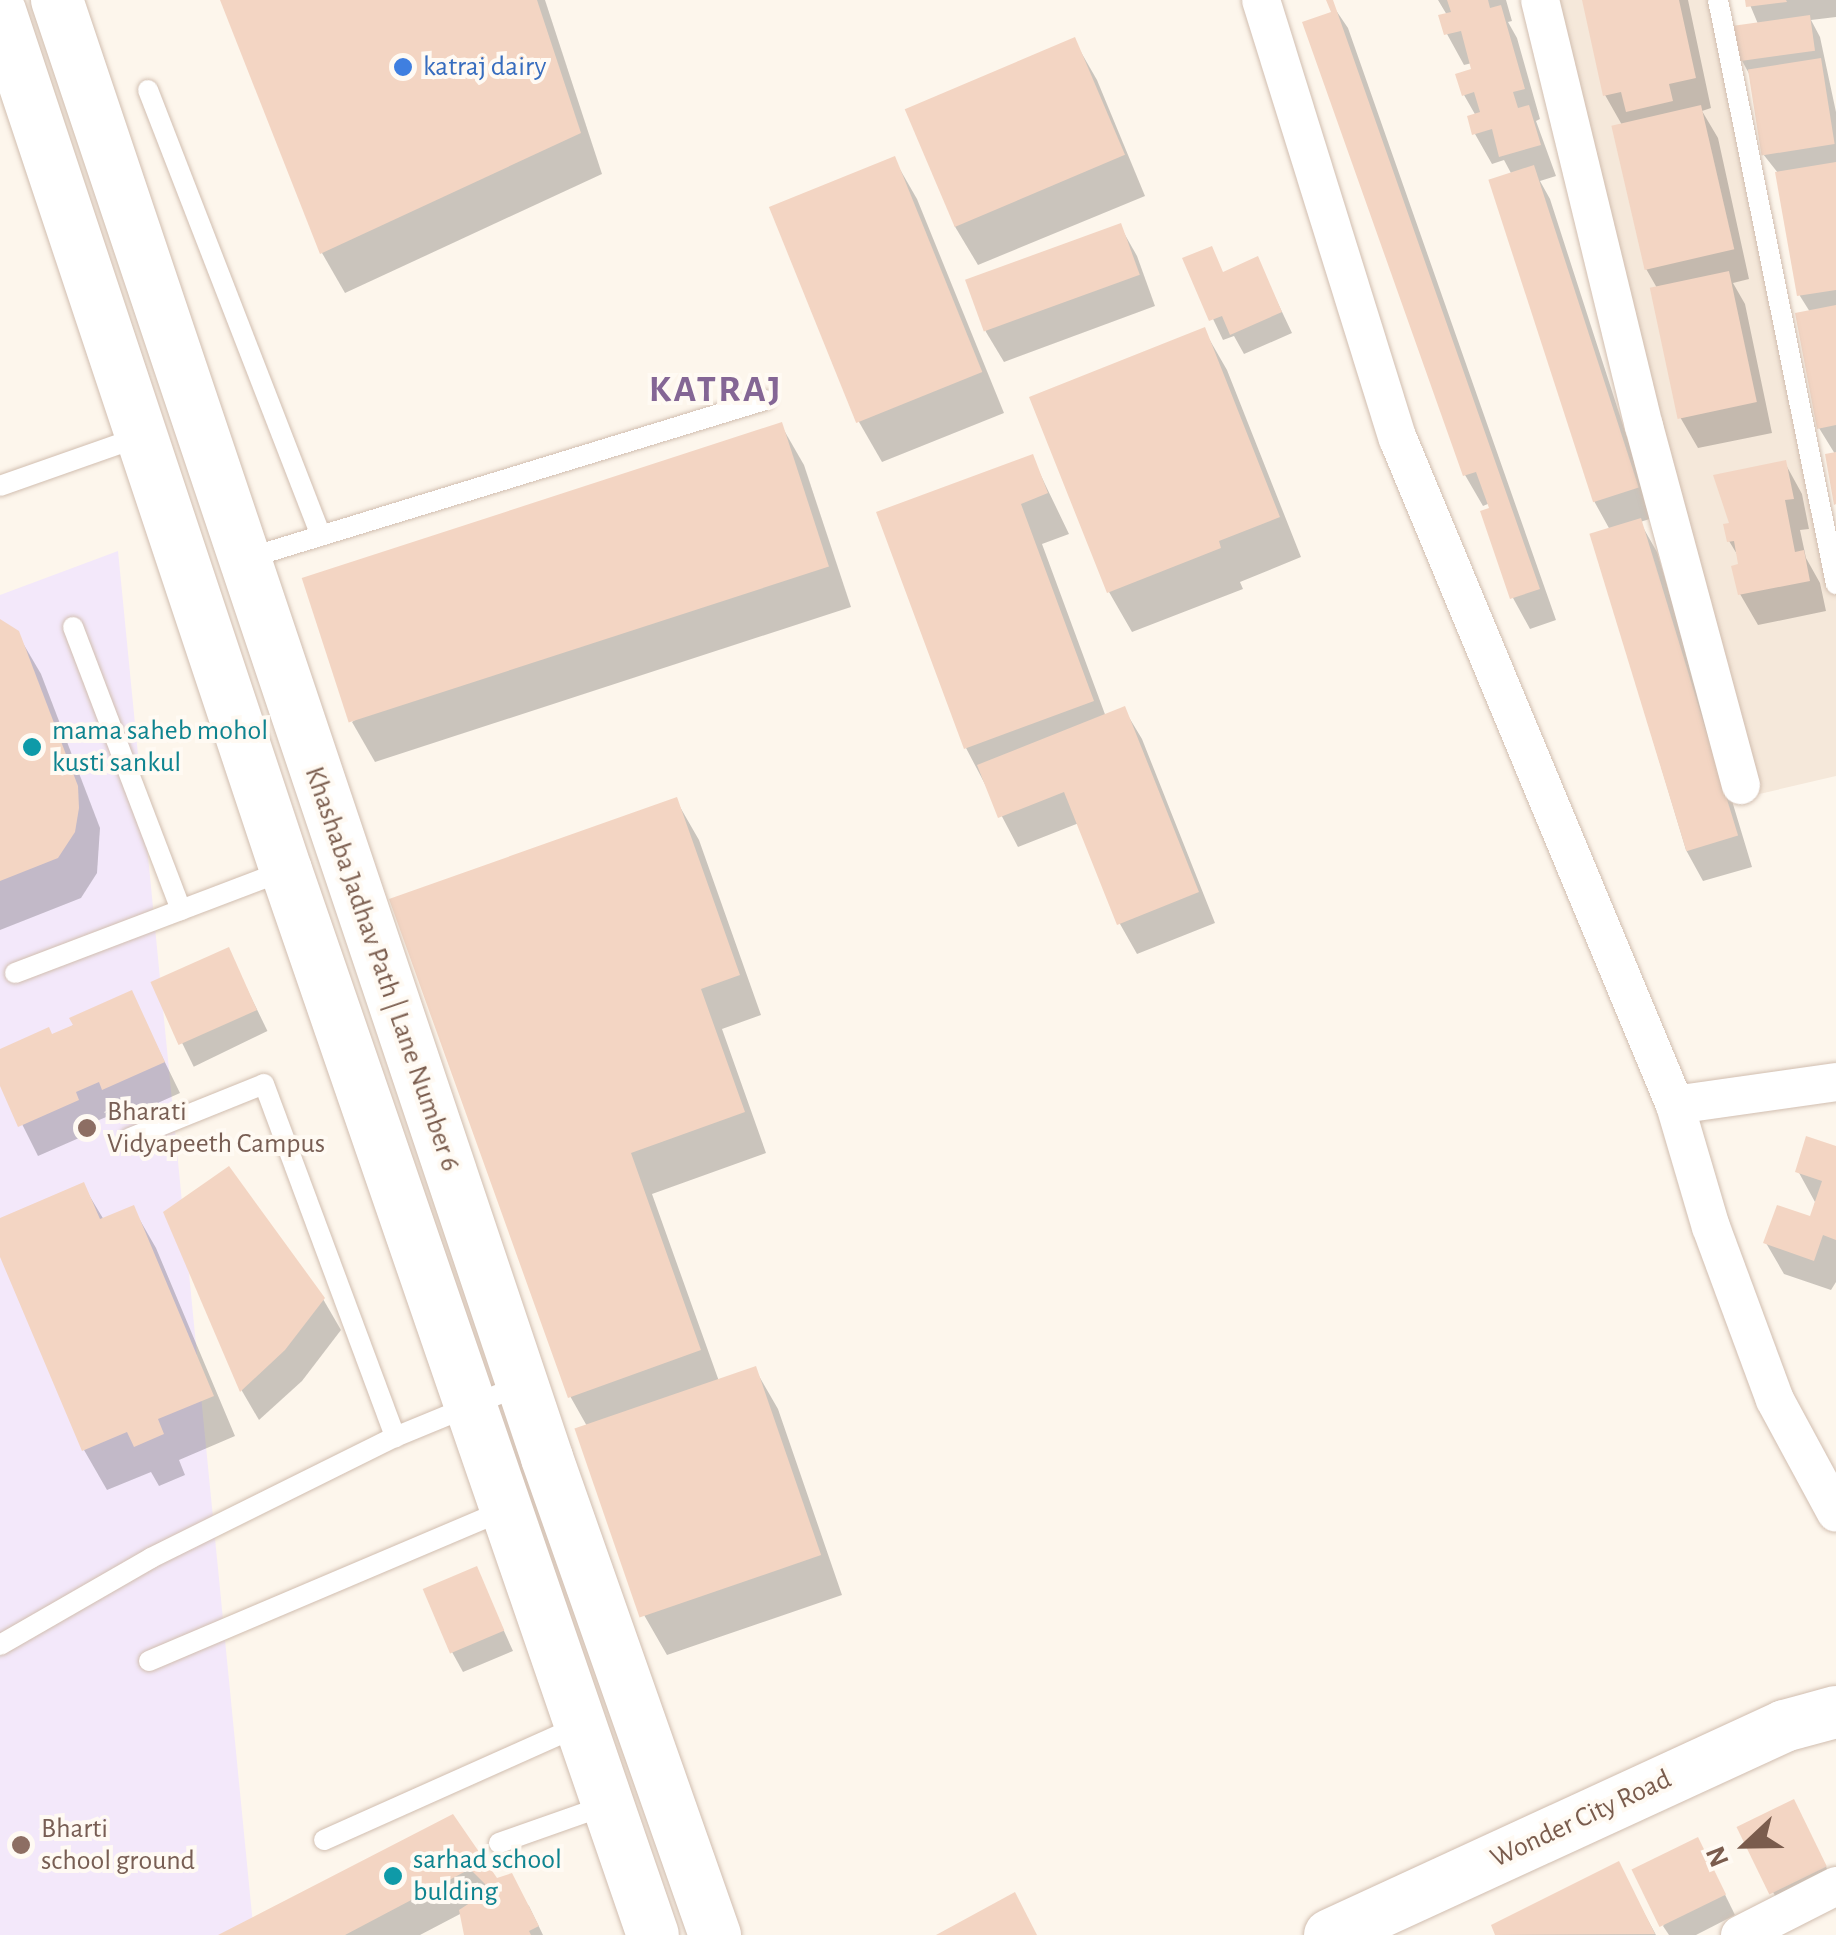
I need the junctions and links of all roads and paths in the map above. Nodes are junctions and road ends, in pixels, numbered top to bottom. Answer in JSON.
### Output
{"nodes":[{"id":1,"x":57,"y":0,"type":"edge"},
{"id":2,"x":1261,"y":0,"type":"edge"},
{"id":3,"x":1540,"y":0,"type":"edge"},
{"id":4,"x":1718,"y":0,"type":"edge"},
{"id":5,"x":0,"y":11,"type":"edge"},
{"id":6,"x":12,"y":83,"type":"edge"},
{"id":7,"x":148,"y":90,"type":"dead end"},
{"id":8,"x":765,"y":400,"type":"dead end"},
{"id":9,"x":141,"y":436,"type":"junction"},
{"id":10,"x":0,"y":486,"type":"edge"},
{"id":11,"x":321,"y":536,"type":"junction"},
{"id":12,"x":243,"y":560,"type":"junction"},
{"id":13,"x":1836,"y":584,"type":"edge"},
{"id":14,"x":72,"y":627,"type":"dead end"},
{"id":15,"x":1741,"y":785,"type":"dead end"},
{"id":16,"x":286,"y":870,"type":"junction"},
{"id":17,"x":182,"y":910,"type":"junction"},
{"id":18,"x":15,"y":973,"type":"dead end"},
{"id":19,"x":1836,"y":1082,"type":"edge"},
{"id":20,"x":1675,"y":1105,"type":"junction"},
{"id":21,"x":130,"y":1138,"type":"dead end"},
{"id":22,"x":522,"y":1385,"type":"junction"},
{"id":23,"x":470,"y":1404,"type":"junction"},
{"id":24,"x":395,"y":1437,"type":"junction"},
{"id":25,"x":532,"y":1500,"type":"junction"},
{"id":26,"x":1836,"y":1512,"type":"edge"},
{"id":27,"x":0,"y":1644,"type":"edge"},
{"id":28,"x":149,"y":1661,"type":"dead end"},
{"id":29,"x":1836,"y":1712,"type":"edge"},
{"id":30,"x":581,"y":1725,"type":"junction"},
{"id":31,"x":609,"y":1804,"type":"junction"},
{"id":32,"x":324,"y":1840,"type":"dead end"},
{"id":33,"x":500,"y":1843,"type":"dead end"},
{"id":34,"x":1836,"y":1886,"type":"edge"},
{"id":35,"x":1803,"y":1920,"type":"edge"},
{"id":36,"x":653,"y":1935,"type":"edge"},
{"id":37,"x":714,"y":1935,"type":"edge"},
{"id":38,"x":1330,"y":1935,"type":"edge"},
{"id":39,"x":1740,"y":1935,"type":"edge"}],
"edges":[{"from":1,"to":12,"type":"street","name":"Khashaba Jadhav Path | Lane Number 6"},
{"from":2,"to":20,"type":"street"},
{"from":3,"to":15,"type":"street"},
{"from":4,"to":13,"type":"lane"},
{"from":5,"to":6,"type":"street","name":"Khashaba Jadhav Path | Lane Number 6"},
{"from":6,"to":9,"type":"street","name":"Khashaba Jadhav Path | Lane Number 6"},
{"from":7,"to":11,"type":"lane"},
{"from":8,"to":11,"type":"lane"},
{"from":9,"to":10,"type":"lane"},
{"from":9,"to":16,"type":"street","name":"Khashaba Jadhav Path | Lane Number 6"},
{"from":11,"to":12,"type":"lane"},
{"from":12,"to":22,"type":"street","name":"Khashaba Jadhav Path | Lane Number 6"},
{"from":14,"to":17,"type":"lane"},
{"from":16,"to":17,"type":"lane"},
{"from":16,"to":23,"type":"street","name":"Khashaba Jadhav Path | Lane Number 6"},
{"from":17,"to":18,"type":"lane"},
{"from":19,"to":20,"type":"street"},
{"from":20,"to":26,"type":"street"},
{"from":21,"to":24,"type":"lane"},
{"from":22,"to":23,"type":"lane"},
{"from":22,"to":25,"type":"street","name":"Khashaba Jadhav Path | Lane Number 6"},
{"from":23,"to":24,"type":"lane"},
{"from":23,"to":25,"type":"street","name":"Khashaba Jadhav Path | Lane Number 6"},
{"from":24,"to":27,"type":"lane"},
{"from":25,"to":28,"type":"lane"},
{"from":25,"to":30,"type":"street","name":"Khashaba Jadhav Path | Lane Number 6"},
{"from":25,"to":37,"type":"street","name":"Khashaba Jadhav Path | Lane Number 6"},
{"from":29,"to":38,"type":"street","name":"Wonder City Road"},
{"from":30,"to":31,"type":"street","name":"Khashaba Jadhav Path | Lane Number 6"},
{"from":30,"to":32,"type":"lane"},
{"from":31,"to":33,"type":"lane"},
{"from":31,"to":36,"type":"street","name":"Khashaba Jadhav Path | Lane Number 6"},
{"from":34,"to":35,"type":"street"},
{"from":35,"to":39,"type":"street"}]}
